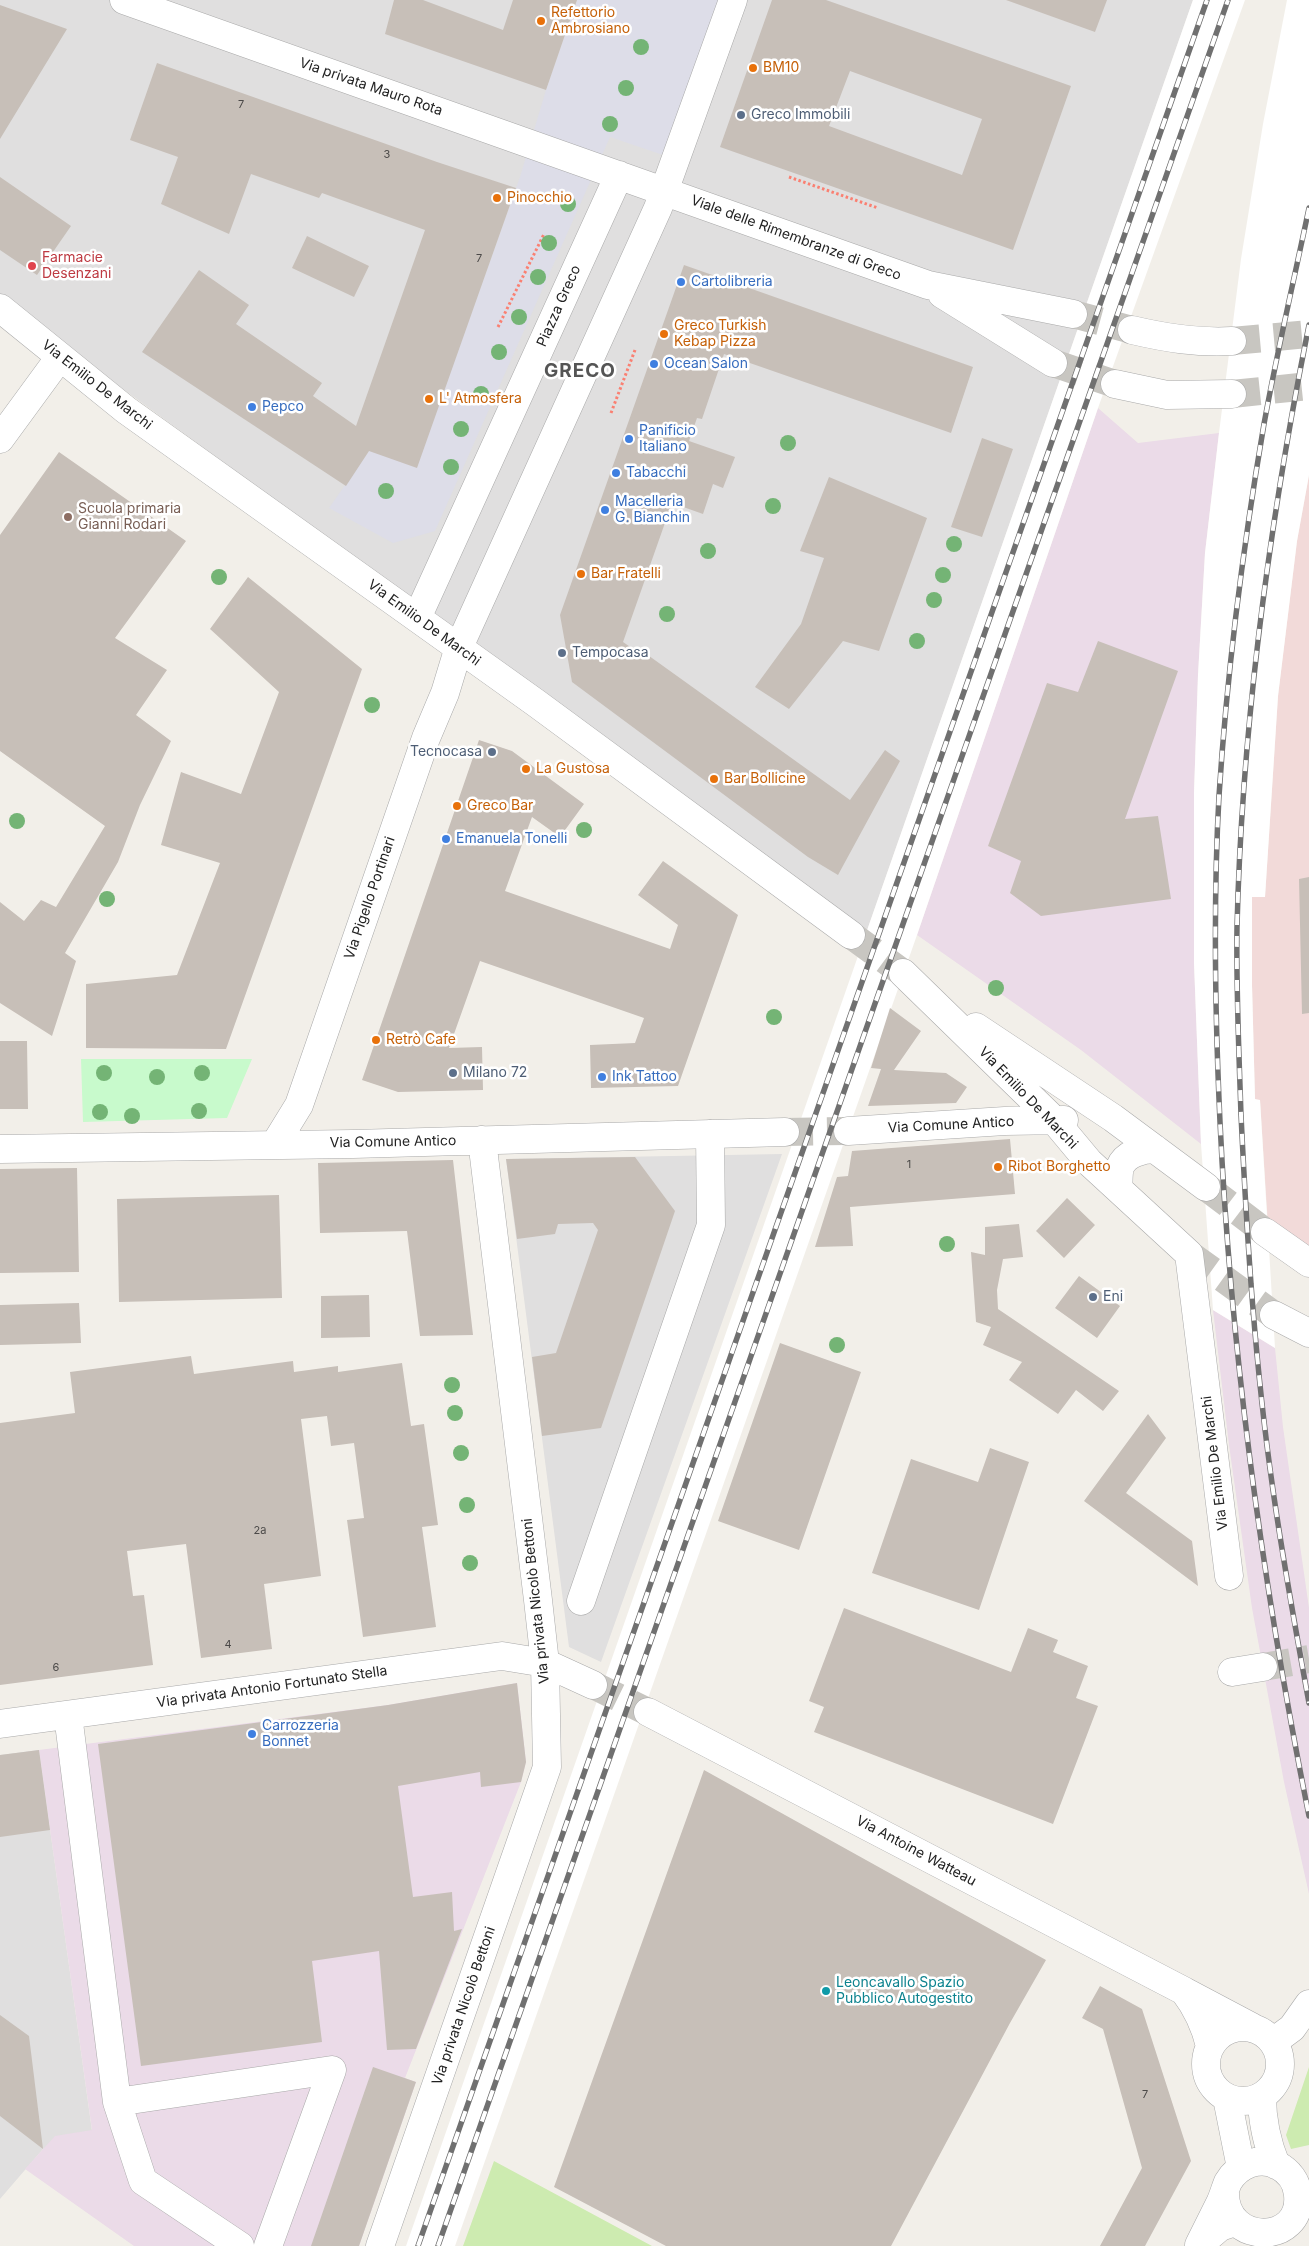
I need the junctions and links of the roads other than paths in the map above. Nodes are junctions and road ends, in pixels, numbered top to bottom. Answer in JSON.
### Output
{"nodes":[{"id":1,"x":124,"y":0,"type":"edge"},
{"id":2,"x":733,"y":0,"type":"edge"},
{"id":3,"x":618,"y":175,"type":"junction"},
{"id":4,"x":665,"y":191,"type":"junction"},
{"id":5,"x":928,"y":285,"type":"junction"},
{"id":6,"x":0,"y":308,"type":"edge"},
{"id":7,"x":1073,"y":314,"type":"tunnel mouth"},
{"id":8,"x":1132,"y":330,"type":"tunnel mouth"},
{"id":9,"x":1232,"y":341,"type":"tunnel mouth"},
{"id":10,"x":60,"y":357,"type":"junction"},
{"id":11,"x":1053,"y":364,"type":"tunnel mouth"},
{"id":12,"x":1115,"y":384,"type":"tunnel mouth"},
{"id":13,"x":1232,"y":394,"type":"tunnel mouth"},
{"id":14,"x":0,"y":439,"type":"edge"},
{"id":15,"x":417,"y":618,"type":"junction"},
{"id":16,"x":459,"y":647,"type":"junction"},
{"id":17,"x":851,"y":935,"type":"tunnel mouth"},
{"id":18,"x":1113,"y":1118,"type":"junction"},
{"id":19,"x":1054,"y":1120,"type":"junction"},
{"id":20,"x":848,"y":1131,"type":"tunnel mouth"},
{"id":21,"x":785,"y":1132,"type":"tunnel mouth"},
{"id":22,"x":710,"y":1134,"type":"junction"},
{"id":23,"x":482,"y":1140,"type":"junction"},
{"id":24,"x":275,"y":1144,"type":"junction"},
{"id":25,"x":0,"y":1149,"type":"edge"},
{"id":26,"x":1154,"y":1149,"type":"junction"},
{"id":27,"x":1206,"y":1187,"type":"tunnel mouth"},
{"id":28,"x":1118,"y":1188,"type":"junction"},
{"id":29,"x":1265,"y":1232,"type":"tunnel mouth"},
{"id":30,"x":1309,"y":1263,"type":"edge"},
{"id":31,"x":1274,"y":1314,"type":"tunnel mouth"},
{"id":32,"x":1309,"y":1333,"type":"edge"},
{"id":33,"x":1229,"y":1576,"type":"dead end"},
{"id":34,"x":581,"y":1601,"type":"dead end"},
{"id":35,"x":545,"y":1663,"type":"junction"},
{"id":36,"x":1263,"y":1667,"type":"tunnel mouth"},
{"id":37,"x":1232,"y":1672,"type":"dead end"},
{"id":38,"x":593,"y":1685,"type":"tunnel mouth"},
{"id":39,"x":648,"y":1712,"type":"tunnel mouth"},
{"id":40,"x":68,"y":1714,"type":"junction"},
{"id":41,"x":0,"y":1724,"type":"edge"},
{"id":42,"x":1184,"y":1991,"type":"junction"},
{"id":43,"x":1309,"y":2004,"type":"edge"},
{"id":44,"x":1263,"y":2035,"type":"junction"},
{"id":45,"x":1210,"y":2046,"type":"junction"},
{"id":46,"x":1262,"y":2096,"type":"junction"},
{"id":47,"x":1228,"y":2098,"type":"junction"},
{"id":48,"x":117,"y":2102,"type":"junction"},
{"id":49,"x":1240,"y":2168,"type":"junction"},
{"id":50,"x":1297,"y":2186,"type":"edge"},
{"id":51,"x":1224,"y":2193,"type":"junction"},
{"id":52,"x":1232,"y":2223,"type":"junction"},
{"id":53,"x":1199,"y":2245,"type":"edge"},
{"id":54,"x":240,"y":2246,"type":"edge"},
{"id":55,"x":268,"y":2246,"type":"edge"},
{"id":56,"x":380,"y":2246,"type":"edge"}],
"edges":[{"from":1,"to":3,"type":"street","name":"Via privata Mauro Rota"},
{"from":2,"to":4,"type":"street"},
{"from":3,"to":4,"type":"street"},
{"from":3,"to":15,"type":"street","name":"Piazza Greco"},
{"from":4,"to":5,"type":"street","name":"Viale delle Rimembranze di Greco"},
{"from":4,"to":16,"type":"street"},
{"from":5,"to":7,"type":"street","name":"Viale delle Rimembranze di Greco"},
{"from":5,"to":11,"type":"street","name":"Viale delle Rimembranze di Greco"},
{"from":6,"to":10,"type":"street","name":"Via Emilio De Marchi"},
{"from":8,"to":9,"type":"street"},
{"from":10,"to":14,"type":"street"},
{"from":10,"to":15,"type":"street","name":"Via Emilio De Marchi"},
{"from":12,"to":13,"type":"street"},
{"from":15,"to":16,"type":"street","name":"Via Emilio De Marchi"},
{"from":16,"to":17,"type":"street","name":"Via Emilio De Marchi"},
{"from":16,"to":24,"type":"street","name":"Via Pigello Portinari"},
{"from":18,"to":19,"type":"street","name":"Via Comune Antico"},
{"from":18,"to":19,"type":"street","name":"Via Emilio De Marchi"},
{"from":18,"to":26,"type":"street","name":"Via Emilio De Marchi"},
{"from":19,"to":20,"type":"street","name":"Via Comune Antico"},
{"from":19,"to":28,"type":"street","name":"Via Emilio De Marchi"},
{"from":21,"to":22,"type":"street","name":"Via Comune Antico"},
{"from":22,"to":23,"type":"street","name":"Via Comune Antico"},
{"from":22,"to":34,"type":"street"},
{"from":23,"to":24,"type":"street","name":"Via Comune Antico"},
{"from":23,"to":35,"type":"street","name":"Via privata Nicolò Bettoni"},
{"from":24,"to":25,"type":"street","name":"Via Comune Antico"},
{"from":26,"to":27,"type":"street","name":"Via Emilio De Marchi"},
{"from":26,"to":28,"type":"street"},
{"from":28,"to":33,"type":"street","name":"Via Emilio De Marchi"},
{"from":29,"to":30,"type":"street"},
{"from":31,"to":32,"type":"street"},
{"from":35,"to":38,"type":"street"},
{"from":35,"to":40,"type":"street","name":"Via privata Antonio Fortunato Stella"},
{"from":35,"to":56,"type":"street","name":"Via privata Nicolò Bettoni"},
{"from":36,"to":37,"type":"street"},
{"from":39,"to":42,"type":"street","name":"Via Antoine Watteau"},
{"from":40,"to":41,"type":"street","name":"Via privata Antonio Fortunato Stella"},
{"from":40,"to":48,"type":"street"},
{"from":42,"to":44,"type":"street","name":"Via Antoine Watteau"},
{"from":42,"to":45,"type":"street","name":"Via Antoine Watteau"},
{"from":43,"to":44,"type":"street"},
{"from":44,"to":45,"type":"street"},
{"from":44,"to":46,"type":"street"},
{"from":45,"to":47,"type":"street","name":"Via Antoine Watteau"},
{"from":46,"to":47,"type":"street"},
{"from":46,"to":50,"type":"street"},
{"from":47,"to":49,"type":"street"},
{"from":48,"to":54,"type":"street"},
{"from":48,"to":55,"type":"street"},
{"from":49,"to":50,"type":"street"},
{"from":49,"to":51,"type":"street"},
{"from":50,"to":52,"type":"street"},
{"from":51,"to":52,"type":"street"},
{"from":51,"to":53,"type":"street"},
{"from":52,"to":53,"type":"street"}]}
